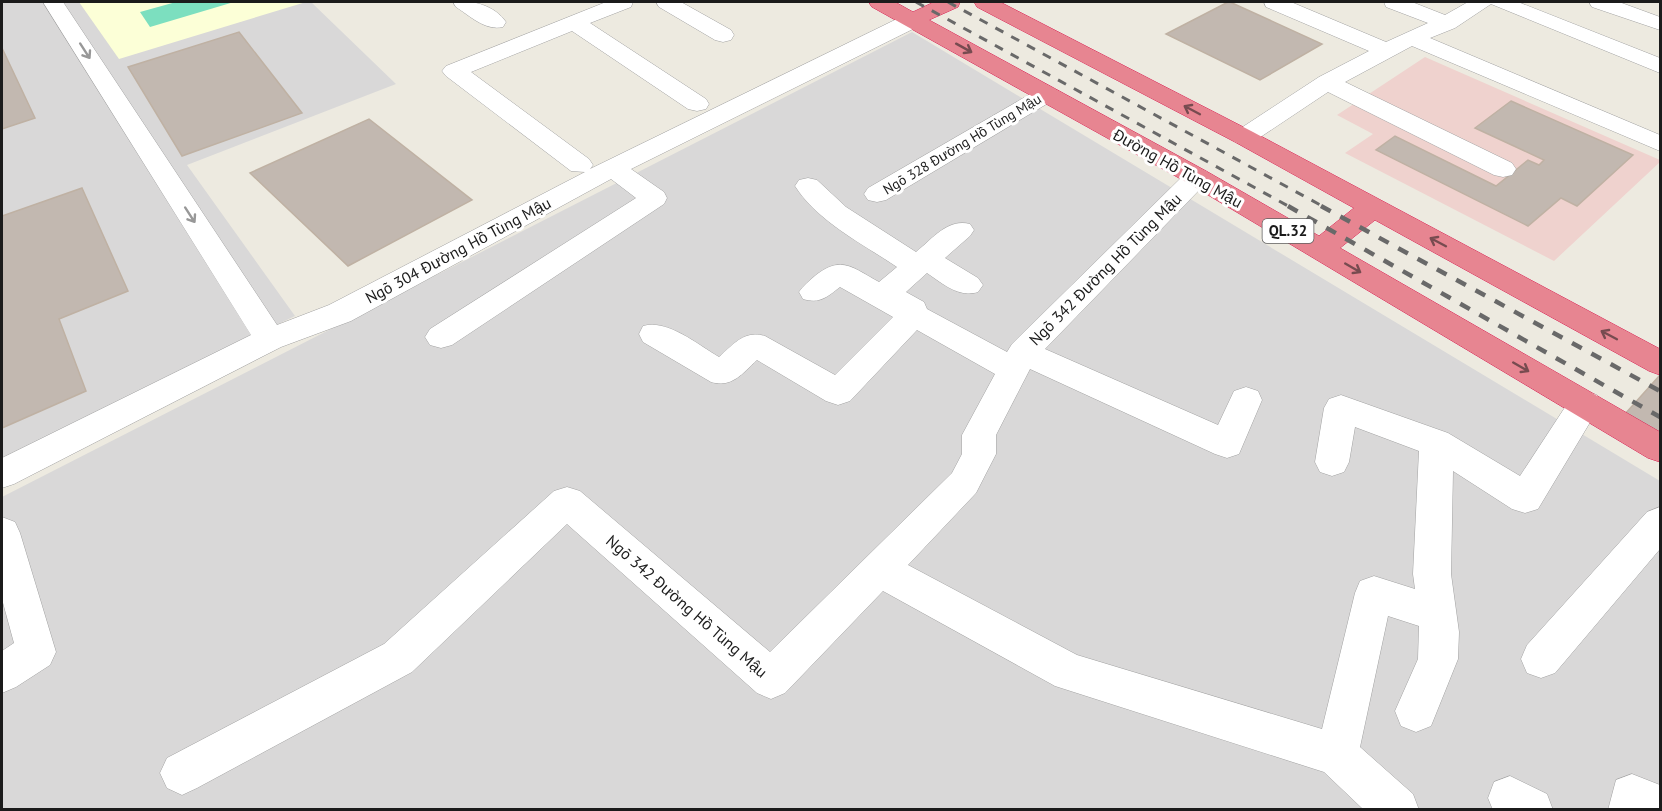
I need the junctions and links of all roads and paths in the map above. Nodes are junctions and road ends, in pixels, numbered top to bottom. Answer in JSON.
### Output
{"nodes":[{"id":1,"x":53,"y":2,"type":"edge"},
{"id":2,"x":464,"y":2,"type":"edge"},
{"id":3,"x":623,"y":2,"type":"edge"},
{"id":4,"x":667,"y":2,"type":"edge"},
{"id":5,"x":880,"y":2,"type":"edge"},
{"id":6,"x":950,"y":2,"type":"edge"},
{"id":7,"x":985,"y":2,"type":"edge"},
{"id":8,"x":1274,"y":2,"type":"edge"},
{"id":9,"x":1394,"y":2,"type":"edge"},
{"id":10,"x":1482,"y":2,"type":"edge"},
{"id":11,"x":1500,"y":2,"type":"edge"},
{"id":12,"x":1600,"y":2,"type":"edge"},
{"id":13,"x":913,"y":20,"type":"junction"},
{"id":14,"x":495,"y":22,"type":"dead end"},
{"id":15,"x":574,"y":22,"type":"junction"},
{"id":16,"x":1447,"y":23,"type":"junction"},
{"id":17,"x":1660,"y":24,"type":"edge"},
{"id":18,"x":723,"y":35,"type":"dead end"},
{"id":19,"x":1411,"y":38,"type":"junction"},
{"id":20,"x":1388,"y":51,"type":"junction"},
{"id":21,"x":1660,"y":66,"type":"edge"},
{"id":22,"x":1327,"y":82,"type":"junction"},
{"id":23,"x":1047,"y":94,"type":"junction"},
{"id":24,"x":718,"y":102,"type":"junction"},
{"id":25,"x":1244,"y":137,"type":"junction"},
{"id":26,"x":1660,"y":144,"type":"edge"},
{"id":27,"x":580,"y":165,"type":"junction"},
{"id":28,"x":612,"y":168,"type":"junction"},
{"id":29,"x":1503,"y":169,"type":"dead end"},
{"id":30,"x":1197,"y":177,"type":"junction"},
{"id":31,"x":808,"y":186,"type":"dead end"},
{"id":32,"x":877,"y":194,"type":"dead end"},
{"id":33,"x":1373,"y":207,"type":"junction"},
{"id":34,"x":514,"y":221,"type":"junction"},
{"id":35,"x":960,"y":230,"type":"dead end"},
{"id":36,"x":1320,"y":249,"type":"junction"},
{"id":37,"x":921,"y":263,"type":"junction"},
{"id":38,"x":968,"y":285,"type":"dead end"},
{"id":39,"x":814,"y":292,"type":"dead end"},
{"id":40,"x":913,"y":316,"type":"junction"},
{"id":41,"x":654,"y":334,"type":"dead end"},
{"id":42,"x":441,"y":337,"type":"dead end"},
{"id":43,"x":270,"y":339,"type":"junction"},
{"id":44,"x":1019,"y":361,"type":"junction"},
{"id":45,"x":1660,"y":363,"type":"edge"},
{"id":46,"x":1246,"y":400,"type":"dead end"},
{"id":47,"x":1585,"y":404,"type":"junction"},
{"id":48,"x":1436,"y":442,"type":"junction"},
{"id":49,"x":1660,"y":448,"type":"edge"},
{"id":50,"x":1332,"y":462,"type":"dead end"},
{"id":51,"x":2,"y":474,"type":"edge"},
{"id":52,"x":1660,"y":523,"type":"edge"},
{"id":53,"x":2,"y":533,"type":"edge"},
{"id":54,"x":881,"y":570,"type":"junction"},
{"id":55,"x":1436,"y":614,"type":"junction"},
{"id":56,"x":1541,"y":659,"type":"dead end"},
{"id":57,"x":2,"y":673,"type":"edge"},
{"id":58,"x":1416,"y":711,"type":"dead end"},
{"id":59,"x":1337,"y":755,"type":"junction"},
{"id":60,"x":182,"y":773,"type":"dead end"},
{"id":61,"x":1660,"y":807,"type":"edge"},
{"id":62,"x":1397,"y":810,"type":"edge"},
{"id":63,"x":1630,"y":810,"type":"edge"}],
"edges":[{"from":1,"to":43,"type":"street","one_way":true},
{"from":2,"to":14,"type":"street"},
{"from":3,"to":15,"type":"street"},
{"from":4,"to":18,"type":"street"},
{"from":5,"to":13,"type":"highway","name":"Đường Hồ Tùng Mậu","number":"QL.32"},
{"from":6,"to":13,"type":"highway"},
{"from":25,"to":7,"type":"highway","one_way":true},
{"from":8,"to":20,"type":"street"},
{"from":9,"to":16,"type":"street"},
{"from":10,"to":16,"type":"street"},
{"from":11,"to":21,"type":"street"},
{"from":12,"to":17,"type":"street"},
{"from":13,"to":23,"type":"highway","name":"Đường Hồ Tùng Mậu","number":"QL.32","one_way":true},
{"from":13,"to":24,"type":"street","name":"Ngõ 304 Đường Hồ Tùng Mậu"},
{"from":15,"to":24,"type":"street"},
{"from":15,"to":27,"type":"street"},
{"from":16,"to":19,"type":"street"},
{"from":19,"to":20,"type":"street"},
{"from":19,"to":26,"type":"street"},
{"from":20,"to":22,"type":"street"},
{"from":22,"to":25,"type":"street"},
{"from":22,"to":29,"type":"street"},
{"from":23,"to":30,"type":"highway","name":"Đường Hồ Tùng Mậu","number":"QL.32"},
{"from":23,"to":32,"type":"street","name":"Ngõ 328 Đường Hồ Tùng Mậu"},
{"from":24,"to":27,"type":"street"},
{"from":24,"to":28,"type":"street","name":"Ngõ 304 Đường Hồ Tùng Mậu"},
{"from":25,"to":33,"type":"highway"},
{"from":27,"to":34,"type":"street"},
{"from":28,"to":34,"type":"street","name":"Ngõ 304 Đường Hồ Tùng Mậu"},
{"from":28,"to":42,"type":"street"},
{"from":30,"to":36,"type":"highway","name":"Đường Hồ Tùng Mậu","number":"QL.32"},
{"from":30,"to":44,"type":"street","name":"Ngõ 342 Đường Hồ Tùng Mậu"},
{"from":31,"to":37,"type":"street"},
{"from":33,"to":36,"type":"highway"},
{"from":45,"to":33,"type":"highway","one_way":true},
{"from":34,"to":43,"type":"street","name":"Ngõ 304 Đường Hồ Tùng Mậu"},
{"from":35,"to":37,"type":"street"},
{"from":36,"to":47,"type":"highway","name":"Đường Hồ Tùng Mậu","number":"QL.32","one_way":true},
{"from":37,"to":38,"type":"street"},
{"from":37,"to":40,"type":"street"},
{"from":39,"to":40,"type":"street"},
{"from":40,"to":41,"type":"street"},
{"from":40,"to":44,"type":"street"},
{"from":43,"to":51,"type":"street","name":"Ngõ 304 Đường Hồ Tùng Mậu"},
{"from":44,"to":46,"type":"street"},
{"from":44,"to":54,"type":"street","name":"Ngõ 342 Đường Hồ Tùng Mậu"},
{"from":47,"to":48,"type":"street"},
{"from":47,"to":49,"type":"highway","name":"Đường Hồ Tùng Mậu","number":"QL.32"},
{"from":48,"to":50,"type":"street"},
{"from":48,"to":55,"type":"street"},
{"from":52,"to":56,"type":"street"},
{"from":53,"to":57,"type":"street"},
{"from":54,"to":59,"type":"street"},
{"from":54,"to":60,"type":"street","name":"Ngõ 342 Đường Hồ Tùng Mậu"},
{"from":55,"to":58,"type":"street"},
{"from":55,"to":59,"type":"street"},
{"from":59,"to":62,"type":"street"},
{"from":61,"to":63,"type":"street"}]}
